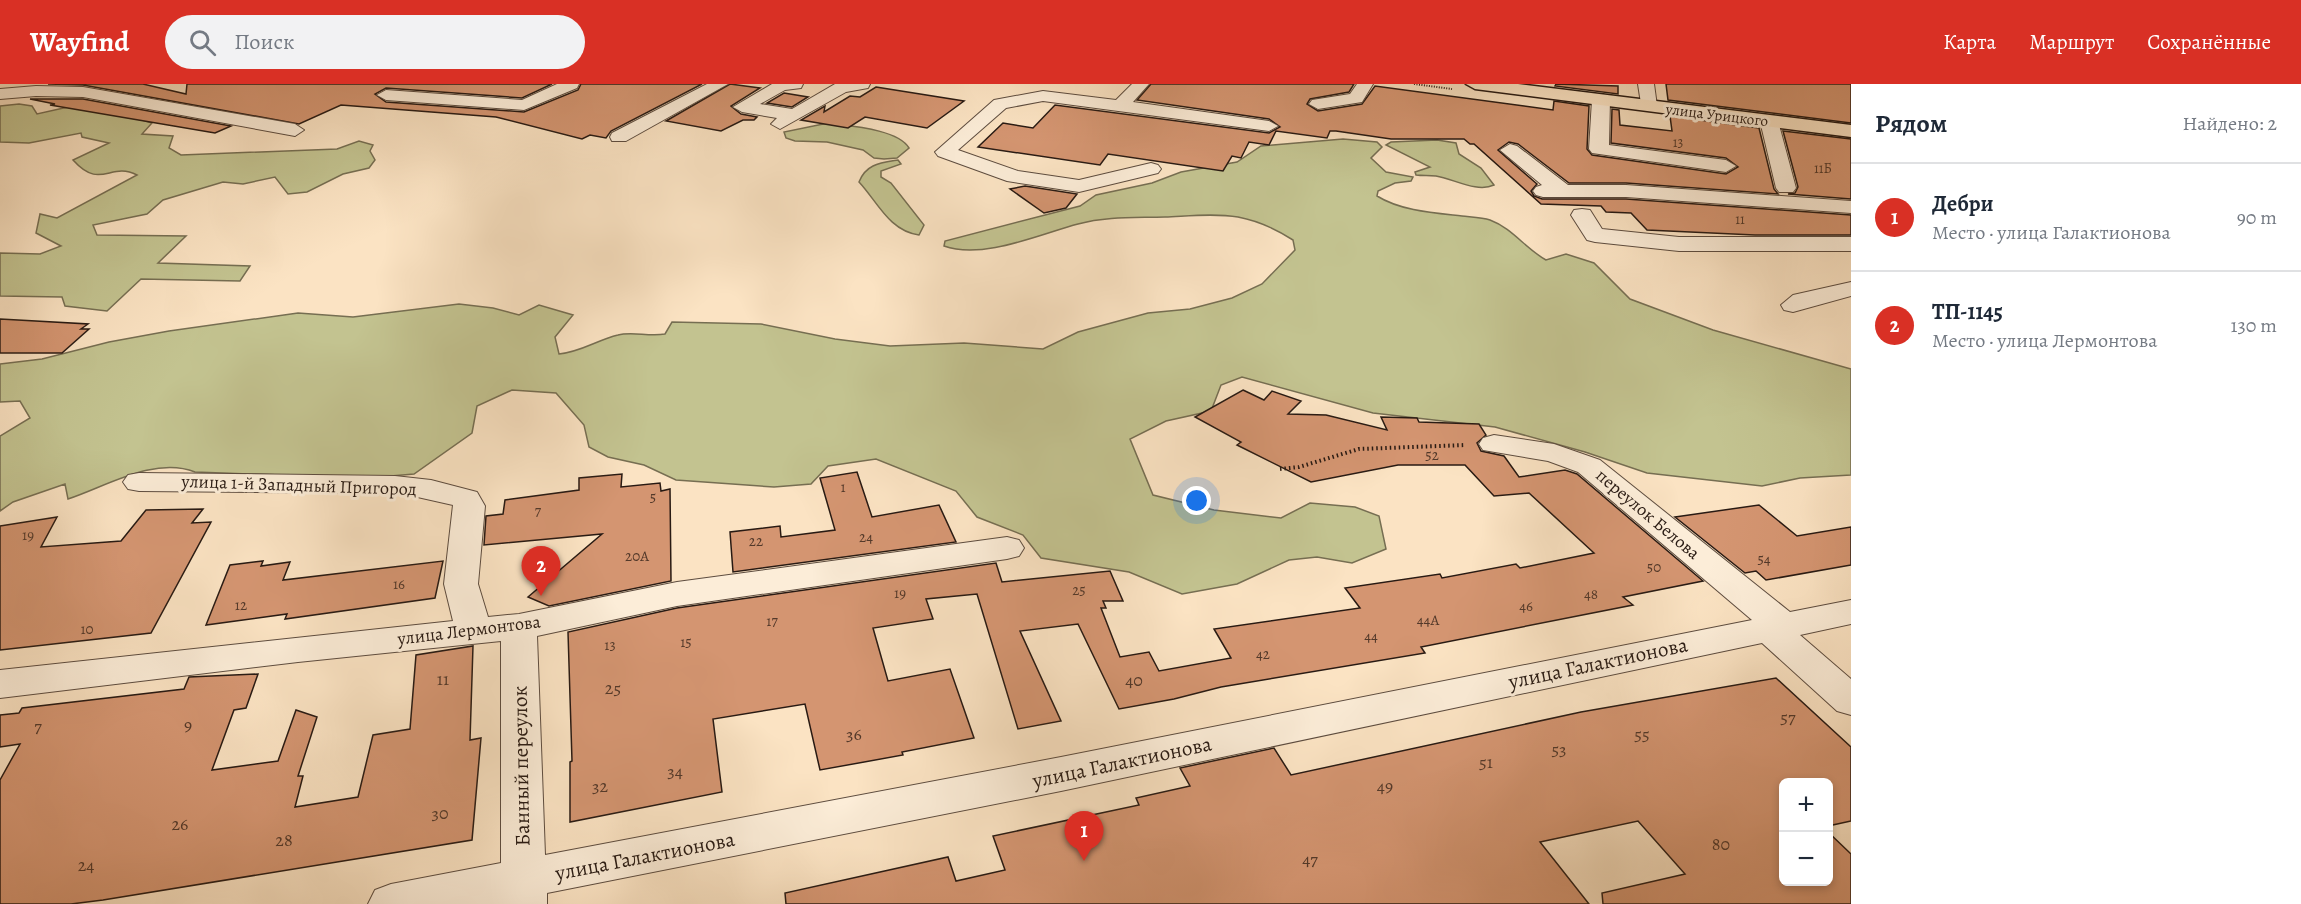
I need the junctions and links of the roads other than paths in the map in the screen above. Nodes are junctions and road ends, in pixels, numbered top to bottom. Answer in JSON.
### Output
{"nodes":[{"id":1,"x":539,"y":84,"type":"edge"},
{"id":2,"x":720,"y":84,"type":"edge"},
{"id":3,"x":795,"y":84,"type":"edge"},
{"id":4,"x":817,"y":84,"type":"edge"},
{"id":5,"x":862,"y":84,"type":"edge"},
{"id":6,"x":1141,"y":84,"type":"edge"},
{"id":7,"x":1365,"y":84,"type":"edge"},
{"id":8,"x":1475,"y":84,"type":"edge"},
{"id":9,"x":1646,"y":84,"type":"edge"},
{"id":10,"x":567,"y":86,"type":"edge"},
{"id":11,"x":841,"y":88,"type":"junction"},
{"id":12,"x":0,"y":94,"type":"edge"},
{"id":13,"x":386,"y":95,"type":"dead end"},
{"id":14,"x":1601,"y":100,"type":"junction"},
{"id":15,"x":1318,"y":104,"type":"dead end"},
{"id":16,"x":1120,"y":106,"type":"junction"},
{"id":17,"x":1648,"y":106,"type":"junction"},
{"id":18,"x":1769,"y":121,"type":"junction"},
{"id":19,"x":1269,"y":126,"type":"dead end"},
{"id":20,"x":295,"y":130,"type":"dead end"},
{"id":21,"x":1851,"y":131,"type":"edge"},
{"id":22,"x":619,"y":137,"type":"dead end"},
{"id":23,"x":1510,"y":150,"type":"dead end"},
{"id":24,"x":1725,"y":166,"type":"dead end"},
{"id":25,"x":1151,"y":169,"type":"dead end"},
{"id":26,"x":1786,"y":188,"type":"dead end"},
{"id":27,"x":1851,"y":207,"type":"edge"},
{"id":28,"x":1582,"y":215,"type":"dead end"},
{"id":29,"x":1851,"y":244,"type":"edge"},
{"id":30,"x":1851,"y":289,"type":"edge"},
{"id":31,"x":1793,"y":305,"type":"dead end"},
{"id":32,"x":1494,"y":444,"type":"road end"},
{"id":33,"x":139,"y":482,"type":"dead end"},
{"id":34,"x":1007,"y":548,"type":"dead end"},
{"id":35,"x":1851,"y":612,"type":"edge"},
{"id":36,"x":519,"y":627,"type":"junction"},
{"id":37,"x":1775,"y":627,"type":"junction"},
{"id":38,"x":473,"y":630,"type":"junction"},
{"id":39,"x":0,"y":684,"type":"edge"},
{"id":40,"x":1851,"y":701,"type":"edge"},
{"id":41,"x":523,"y":892,"type":"edge"},
{"id":42,"x":391,"y":904,"type":"edge"}],
"edges":[{"from":1,"to":10,"type":"street"},
{"from":2,"to":22,"type":"street"},
{"from":3,"to":11,"type":"street"},
{"from":4,"to":11,"type":"street"},
{"from":5,"to":11,"type":"street"},
{"from":6,"to":16,"type":"street"},
{"from":7,"to":15,"type":"street"},
{"from":8,"to":14,"type":"main road","name":"улица Урицкого"},
{"from":9,"to":17,"type":"street"},
{"from":10,"to":13,"type":"street"},
{"from":12,"to":20,"type":"street"},
{"from":14,"to":17,"type":"main road","name":"улица Урицкого"},
{"from":14,"to":24,"type":"street"},
{"from":16,"to":19,"type":"street"},
{"from":16,"to":25,"type":"street"},
{"from":17,"to":18,"type":"main road","name":"улица Урицкого"},
{"from":18,"to":21,"type":"main road","name":"улица Урицкого"},
{"from":18,"to":26,"type":"street"},
{"from":23,"to":27,"type":"street"},
{"from":28,"to":29,"type":"street"},
{"from":30,"to":31,"type":"street"},
{"from":32,"to":37,"type":"street","name":"переулок Белова"},
{"from":33,"to":38,"type":"street","name":"улица 1-й Западный Пригород"},
{"from":34,"to":36,"type":"street","name":"улица Лермонтова"},
{"from":35,"to":37,"type":"street","name":"улица Галактионова"},
{"from":36,"to":38,"type":"street","name":"улица Лермонтова"},
{"from":36,"to":41,"type":"street","name":"Банный переулок"},
{"from":37,"to":40,"type":"street","name":"переулок Белова"},
{"from":37,"to":41,"type":"street","name":"улица Галактионова"},
{"from":38,"to":39,"type":"street","name":"улица Лермонтова"},
{"from":41,"to":42,"type":"street","name":"улица Галактионова"}]}
